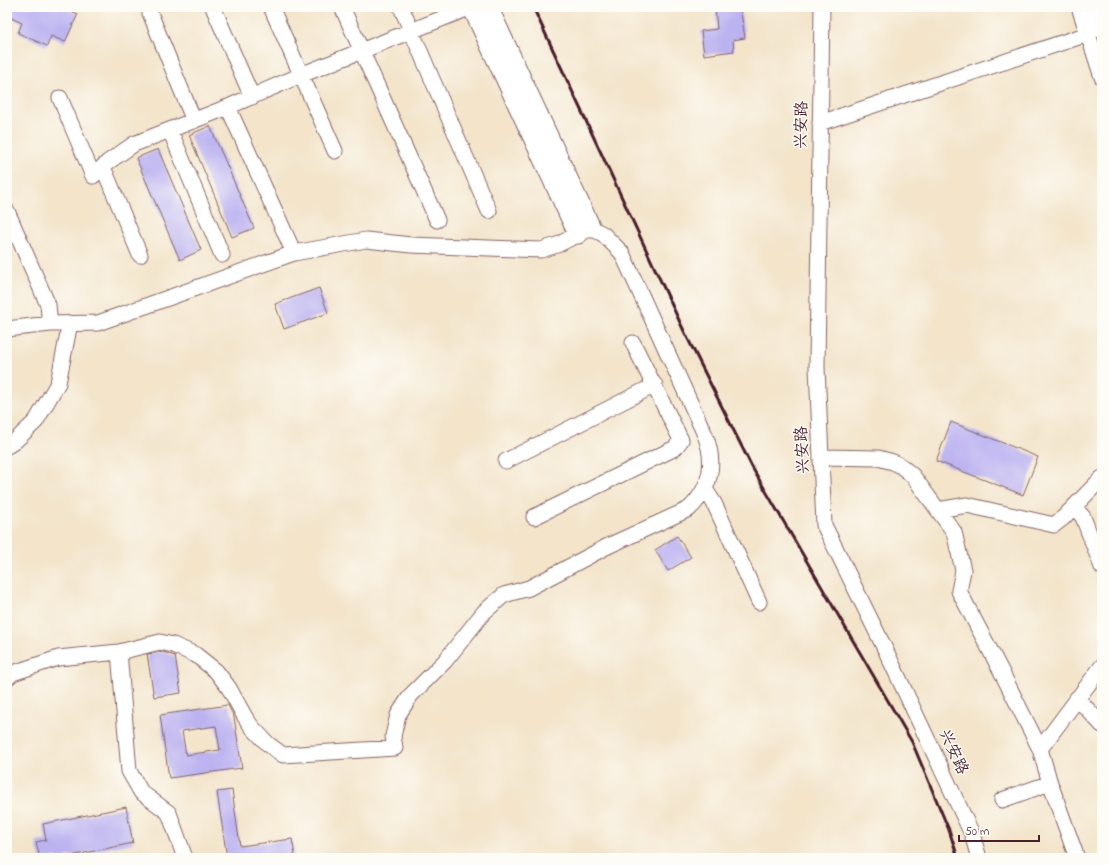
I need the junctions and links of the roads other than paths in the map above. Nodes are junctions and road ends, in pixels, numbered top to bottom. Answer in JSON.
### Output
{"nodes":[{"id":1,"x":213,"y":7,"type":"edge"},
{"id":2,"x":271,"y":7,"type":"edge"},
{"id":3,"x":342,"y":7,"type":"edge"},
{"id":4,"x":401,"y":7,"type":"edge"},
{"id":5,"x":471,"y":7,"type":"edge"},
{"id":6,"x":488,"y":7,"type":"edge"},
{"id":7,"x":822,"y":7,"type":"edge"},
{"id":8,"x":1079,"y":7,"type":"edge"},
{"id":9,"x":1095,"y":7,"type":"edge"},
{"id":10,"x":150,"y":13,"type":"dead end"},
{"id":11,"x":412,"y":31,"type":"junction"},
{"id":12,"x":1095,"y":31,"type":"edge"},
{"id":13,"x":362,"y":51,"type":"junction"},
{"id":14,"x":301,"y":75,"type":"junction"},
{"id":15,"x":1102,"y":77,"type":"edge"},
{"id":16,"x":252,"y":97,"type":"junction"},
{"id":17,"x":60,"y":98,"type":"dead end"},
{"id":18,"x":228,"y":107,"type":"junction"},
{"id":19,"x":194,"y":121,"type":"junction"},
{"id":20,"x":820,"y":123,"type":"junction"},
{"id":21,"x":170,"y":130,"type":"junction"},
{"id":22,"x":335,"y":151,"type":"dead end"},
{"id":23,"x":104,"y":167,"type":"junction"},
{"id":24,"x":490,"y":210,"type":"dead end"},
{"id":25,"x":7,"y":211,"type":"edge"},
{"id":26,"x":437,"y":220,"type":"dead end"},
{"id":27,"x":585,"y":231,"type":"junction"},
{"id":28,"x":294,"y":253,"type":"junction"},
{"id":29,"x":140,"y":254,"type":"dead end"},
{"id":30,"x":222,"y":255,"type":"dead end"},
{"id":31,"x":70,"y":323,"type":"junction"},
{"id":32,"x":50,"y":324,"type":"junction"},
{"id":33,"x":7,"y":328,"type":"edge"},
{"id":34,"x":633,"y":343,"type":"dead end"},
{"id":35,"x":680,"y":378,"type":"junction"},
{"id":36,"x":656,"y":387,"type":"junction"},
{"id":37,"x":7,"y":446,"type":"edge"},
{"id":38,"x":821,"y":457,"type":"junction"},
{"id":39,"x":506,"y":461,"type":"dead end"},
{"id":40,"x":1102,"y":478,"type":"edge"},
{"id":41,"x":705,"y":489,"type":"junction"},
{"id":42,"x":1074,"y":507,"type":"junction"},
{"id":43,"x":938,"y":510,"type":"junction"},
{"id":44,"x":534,"y":517,"type":"dead end"},
{"id":45,"x":1102,"y":565,"type":"edge"},
{"id":46,"x":760,"y":602,"type":"dead end"},
{"id":47,"x":119,"y":652,"type":"junction"},
{"id":48,"x":1102,"y":666,"type":"edge"},
{"id":49,"x":7,"y":678,"type":"edge"},
{"id":50,"x":1077,"y":698,"type":"junction"},
{"id":51,"x":1102,"y":725,"type":"edge"},
{"id":52,"x":1040,"y":749,"type":"junction"},
{"id":53,"x":1050,"y":783,"type":"junction"},
{"id":54,"x":1002,"y":800,"type":"dead end"},
{"id":55,"x":185,"y":858,"type":"edge"},
{"id":56,"x":978,"y":858,"type":"edge"},
{"id":57,"x":1077,"y":858,"type":"edge"}],
"edges":[{"from":1,"to":16,"type":"street"},
{"from":2,"to":14,"type":"street"},
{"from":3,"to":13,"type":"street"},
{"from":4,"to":11,"type":"street"},
{"from":5,"to":11,"type":"street"},
{"from":5,"to":27,"type":"main road"},
{"from":6,"to":27,"type":"main road"},
{"from":7,"to":20,"type":"street","name":"兴安路"},
{"from":8,"to":12,"type":"street"},
{"from":9,"to":12,"type":"highway"},
{"from":10,"to":19,"type":"street"},
{"from":11,"to":13,"type":"street"},
{"from":11,"to":24,"type":"street"},
{"from":12,"to":15,"type":"street"},
{"from":12,"to":20,"type":"street"},
{"from":13,"to":14,"type":"street"},
{"from":13,"to":26,"type":"street"},
{"from":14,"to":16,"type":"street"},
{"from":14,"to":22,"type":"street"},
{"from":16,"to":18,"type":"street"},
{"from":17,"to":23,"type":"street"},
{"from":18,"to":19,"type":"street"},
{"from":18,"to":28,"type":"street"},
{"from":19,"to":21,"type":"street"},
{"from":20,"to":38,"type":"street","name":"兴安路"},
{"from":21,"to":23,"type":"street"},
{"from":21,"to":30,"type":"street"},
{"from":23,"to":29,"type":"street"},
{"from":25,"to":32,"type":"street"},
{"from":27,"to":28,"type":"street"},
{"from":27,"to":35,"type":"street"},
{"from":28,"to":31,"type":"street"},
{"from":31,"to":32,"type":"street"},
{"from":31,"to":37,"type":"street"},
{"from":32,"to":33,"type":"street"},
{"from":34,"to":36,"type":"street"},
{"from":35,"to":36,"type":"street"},
{"from":35,"to":41,"type":"street"},
{"from":36,"to":39,"type":"street"},
{"from":36,"to":44,"type":"street"},
{"from":38,"to":43,"type":"street"},
{"from":38,"to":56,"type":"street","name":"兴安路"},
{"from":40,"to":42,"type":"street"},
{"from":41,"to":46,"type":"street"},
{"from":41,"to":47,"type":"street"},
{"from":42,"to":43,"type":"street"},
{"from":42,"to":45,"type":"street"},
{"from":43,"to":52,"type":"street"},
{"from":47,"to":49,"type":"street"},
{"from":47,"to":55,"type":"street"},
{"from":48,"to":50,"type":"street"},
{"from":50,"to":51,"type":"street"},
{"from":50,"to":52,"type":"street"},
{"from":52,"to":53,"type":"street"},
{"from":53,"to":54,"type":"street"},
{"from":53,"to":57,"type":"street"}]}
